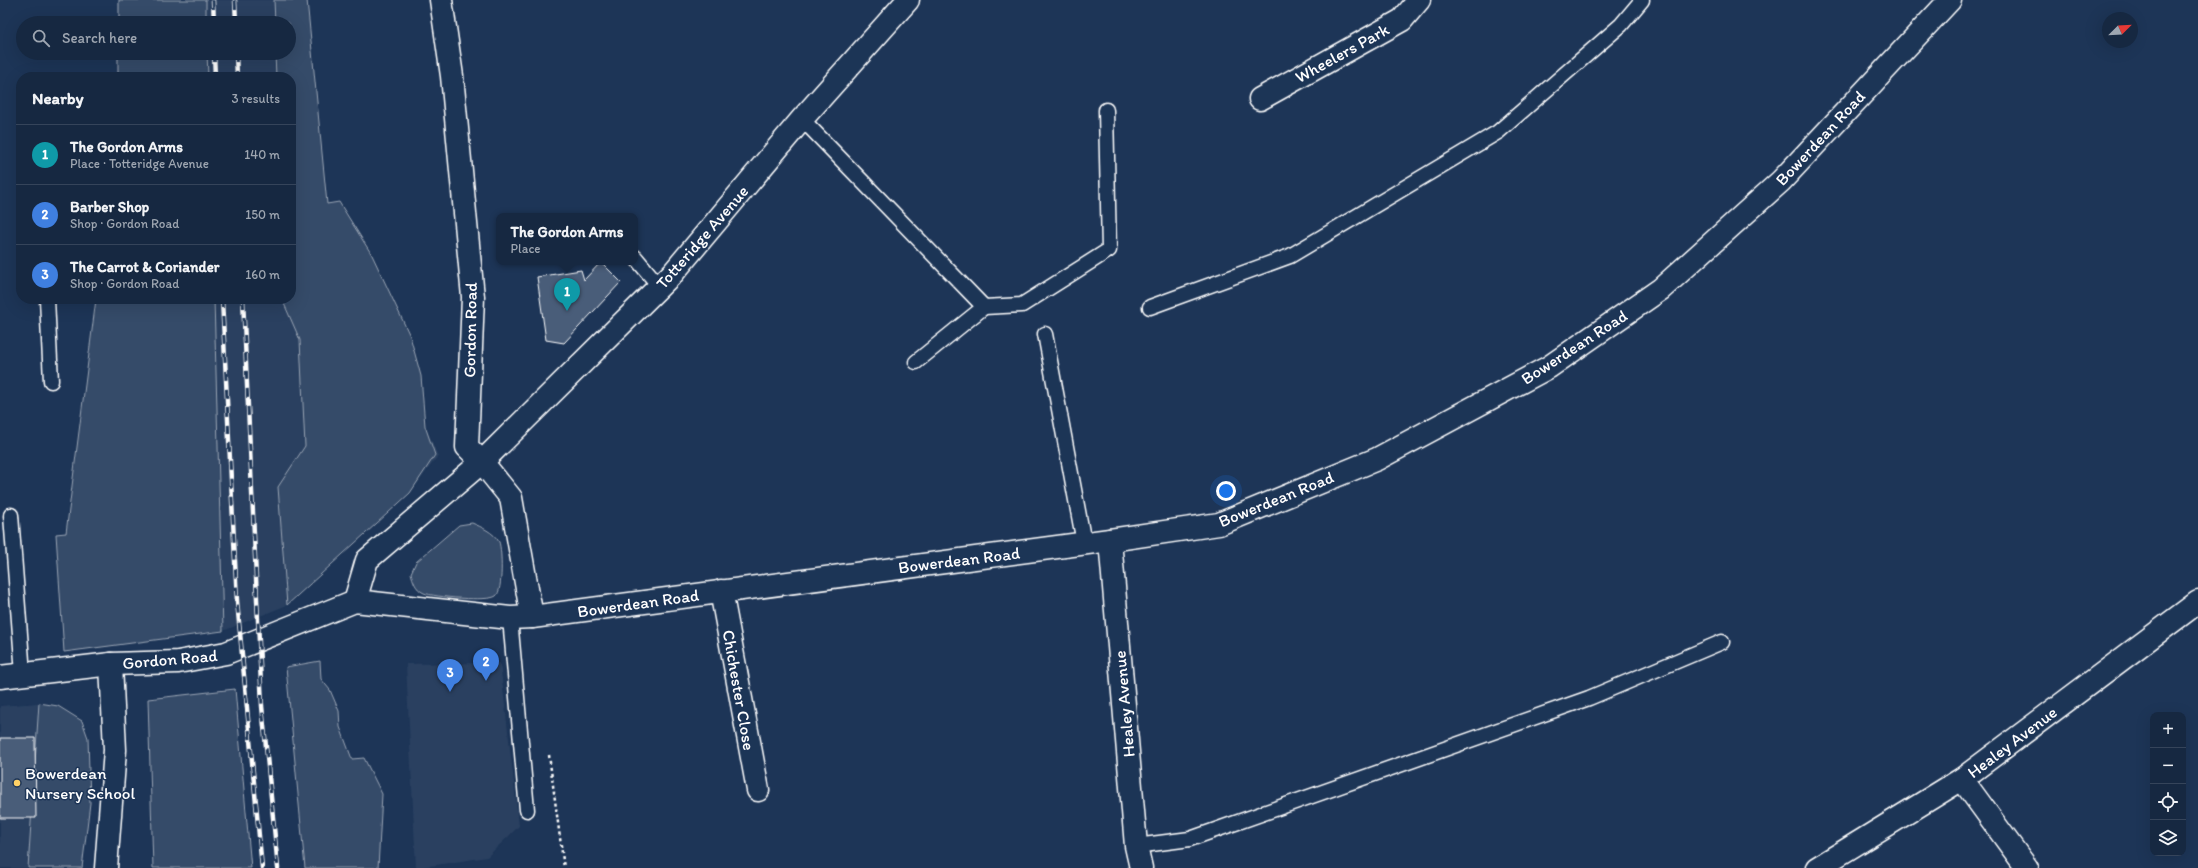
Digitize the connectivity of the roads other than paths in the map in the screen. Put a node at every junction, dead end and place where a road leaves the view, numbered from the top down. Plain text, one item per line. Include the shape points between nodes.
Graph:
1 (441, 0) edge
2 (908, 0) edge
3 (1419, 0) edge
4 (1642, 0) edge
5 (1950, 0) edge
6 (1260, 99) dead end
7 (1106, 110) dead end
8 (802, 119) junction
9 (638, 261) edge
10 (660, 287) junction
11 (47, 304) edge
12 (984, 307) junction
13 (1150, 307) dead end
14 (1045, 334) dead end
15 (916, 362) dead end
16 (51, 381) dead end
17 (482, 462) junction
18 (11, 514) dead end
19 (1110, 540) junction
20 (1084, 543) junction
21 (721, 591) junction
22 (355, 601) junction
23 (2198, 602) edge
24 (532, 617) junction
25 (510, 618) junction
26 (1722, 642) dead end
27 (111, 664) junction
28 (23, 674) junction
29 (0, 677) edge
30 (1962, 780) junction
31 (758, 790) dead end
32 (526, 810) dead end
33 (1136, 846) junction
34 (106, 868) edge
35 (1141, 868) edge
36 (1817, 868) edge
37 (2028, 868) edge

1 - 17 street, Gordon Road via 452,76 473,297 467,447
2 - 8 street, Totteridge Avenue
3 - 6 street, Wheelers Park via 1402,20
4 - 13 lane via 1620,25 1498,132 1290,256
5 - 19 street, Bowerdean Road via 1781,181 1660,290 1549,367 1377,459 1219,524
7 - 12 lane via 1109,250 1022,305
8 - 10 street, Totteridge Avenue
8 - 12 lane
9 - 10 lane
10 - 17 street, Totteridge Avenue
11 - 16 lane
12 - 15 lane
14 - 20 lane
17 - 22 street via 367,560
17 - 24 street via 511,498
18 - 28 lane
19 - 20 street, Bowerdean Road
19 - 33 street, Healey Avenue
20 - 21 street, Bowerdean Road
21 - 24 street, Bowerdean Road
21 - 31 street, Chichester Close
22 - 25 street, Gordon Road
22 - 27 street, Gordon Road via 226,653 178,662
23 - 30 street, Healey Avenue
24 - 25 street, Gordon Road
25 - 32 lane
26 - 33 lane via 1589,698 1190,839
27 - 28 street, Gordon Road
27 - 34 street via 115,750
28 - 29 street, Gordon Road
30 - 36 street, Healey Avenue
30 - 37 street
33 - 35 street, Healey Avenue

